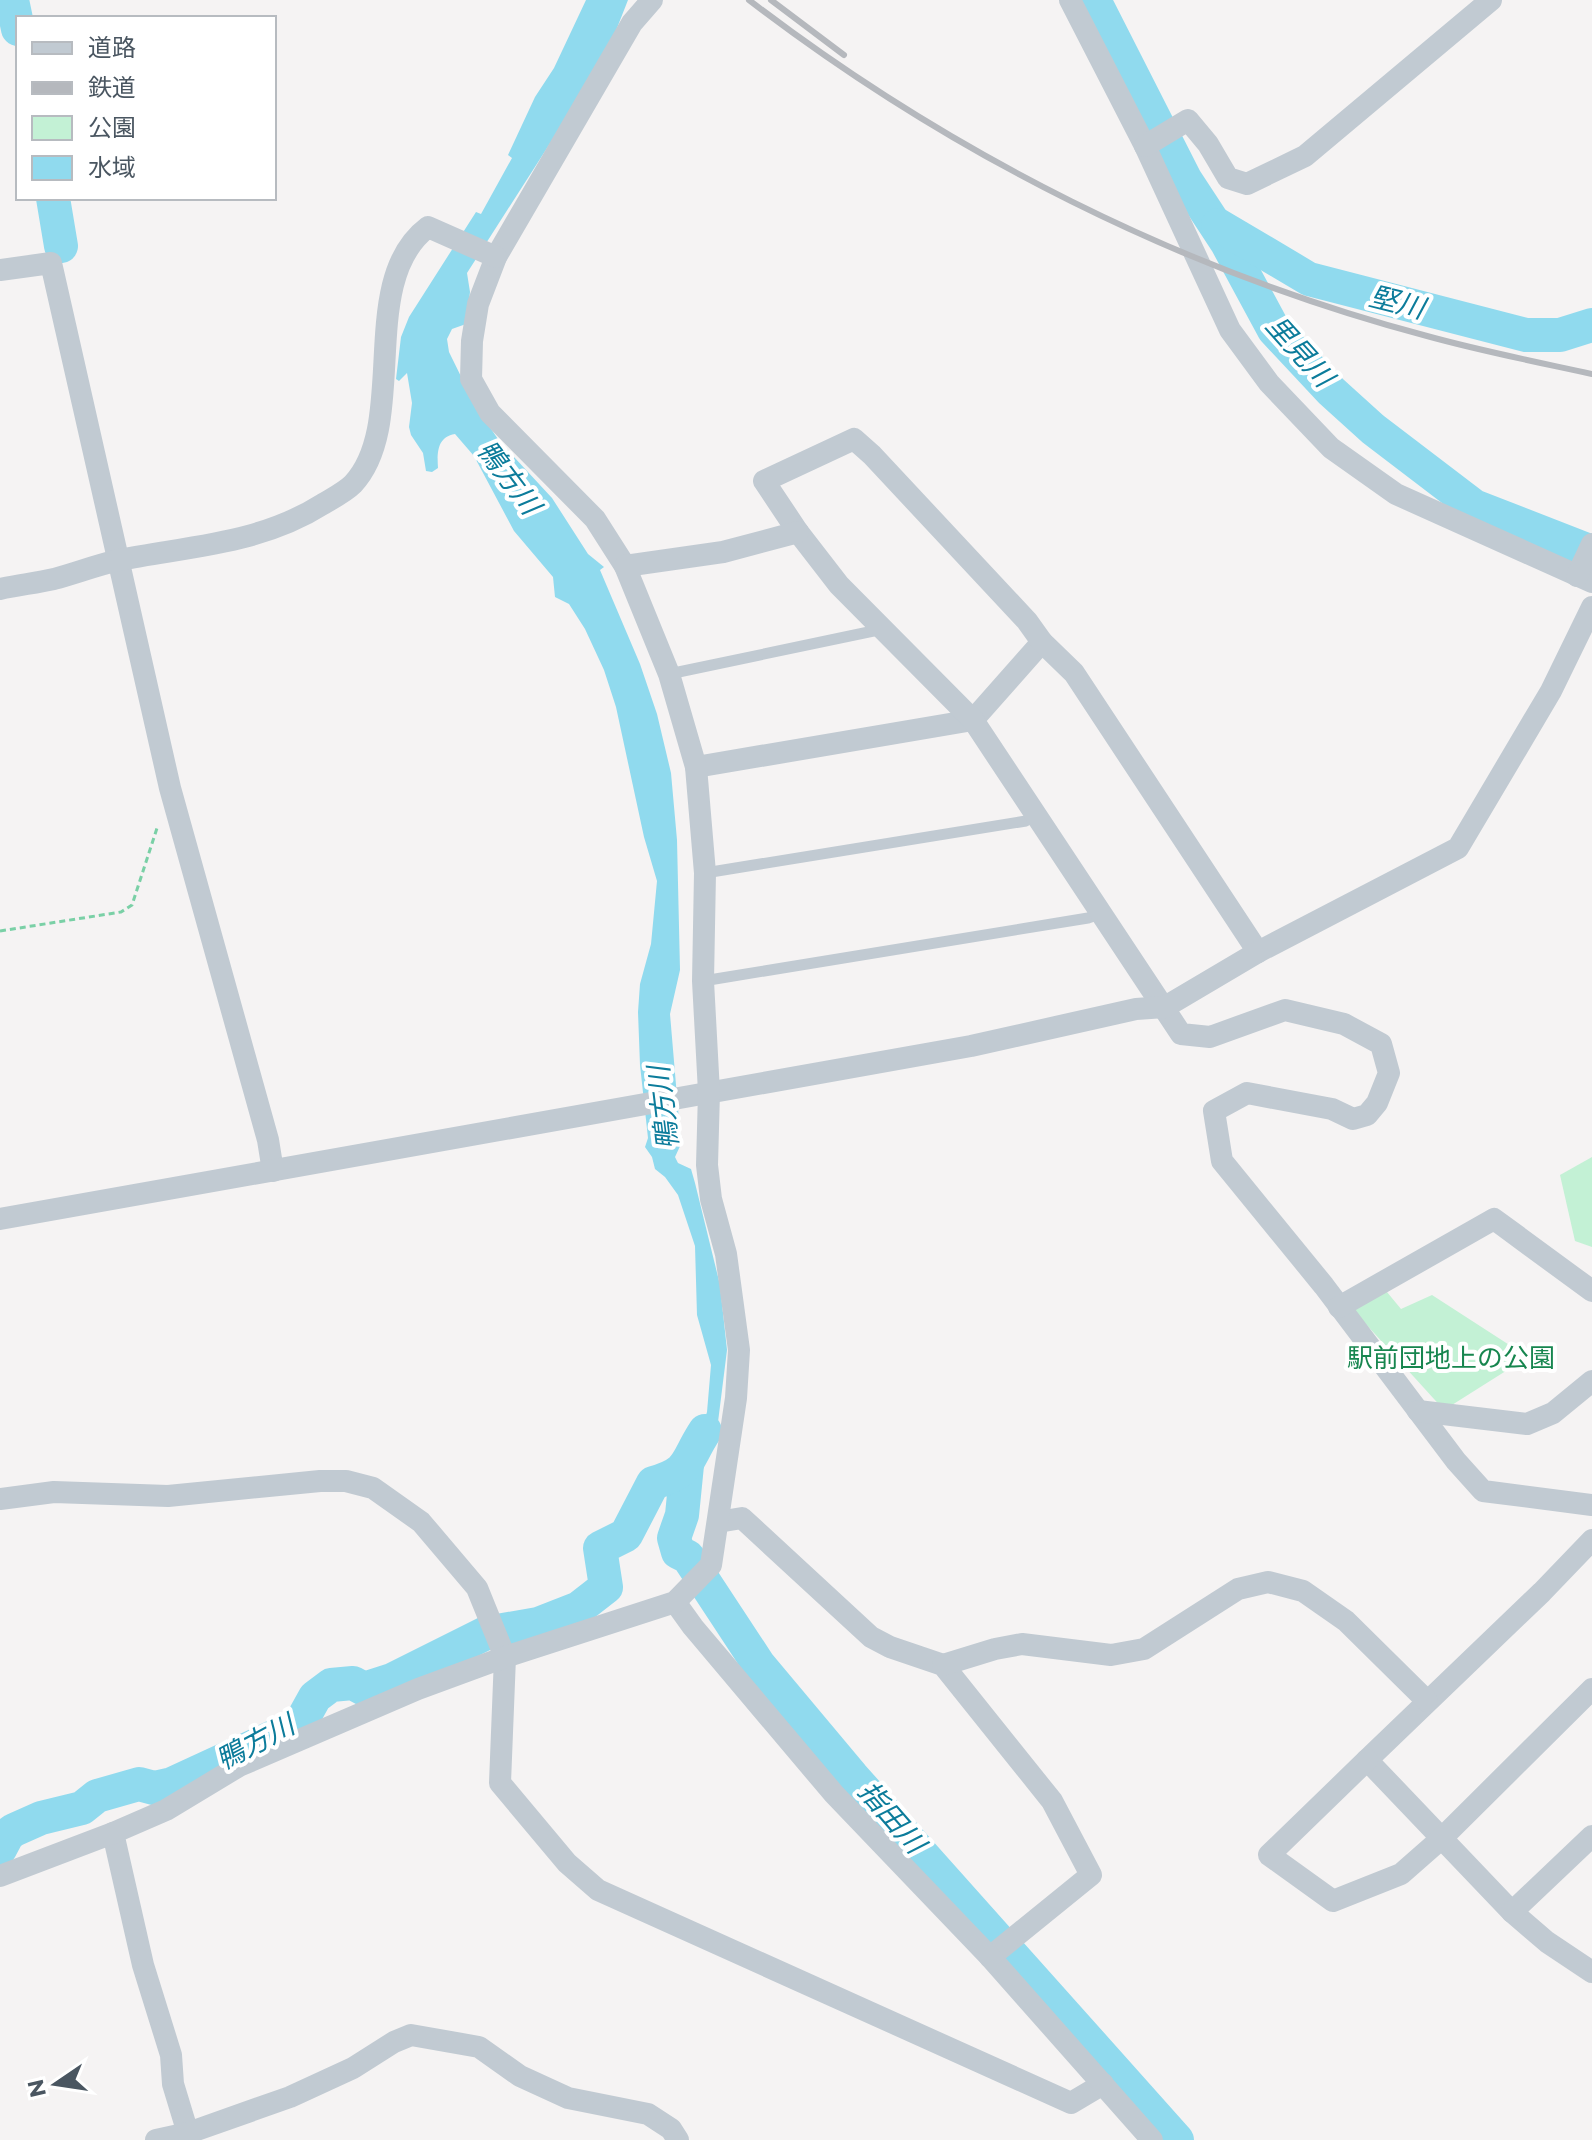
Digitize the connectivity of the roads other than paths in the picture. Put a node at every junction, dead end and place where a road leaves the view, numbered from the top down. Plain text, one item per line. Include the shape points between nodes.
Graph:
1 (652, 0) edge
2 (1070, 0) edge
3 (1491, 0) edge
4 (1145, 146) junction
5 (496, 257) junction
6 (0, 270) edge
7 (798, 532) junction
8 (1592, 544) edge
9 (117, 561) junction
10 (625, 566) junction
11 (1584, 579) edge
12 (0, 589) edge
13 (1592, 607) edge
14 (883, 629) junction
15 (1042, 642) junction
16 (669, 674) junction
17 (973, 720) junction
18 (696, 767) junction
19 (1035, 813) junction
20 (705, 873) junction
21 (1102, 913) junction
22 (1258, 952) junction
23 (703, 981) junction
24 (1165, 1007) junction
25 (698, 1094) junction
26 (273, 1171) junction
27 (0, 1219) edge
28 (1592, 1291) edge
29 (1339, 1307) junction
30 (1592, 1381) edge
31 (1418, 1411) junction
32 (0, 1499) edge
33 (1592, 1505) edge
34 (718, 1522) junction
35 (1592, 1540) edge
36 (679, 1597) junction
37 (502, 1650) junction
38 (943, 1665) junction
39 (1592, 1689) edge
40 (1427, 1701) junction
41 (1367, 1760) junction
42 (113, 1833) junction
43 (1592, 1836) edge
44 (1442, 1838) junction
45 (0, 1876) edge
46 (1512, 1912) junction
47 (990, 1957) junction
48 (1592, 1972) edge
49 (1103, 2084) junction
50 (189, 2136) edge
51 (156, 2140) edge
52 (678, 2140) edge
53 (1152, 2140) edge

1 - 5 street via 632,23
2 - 4 street
3 - 4 street via 1305,156 1247,184 1228,178 1188,120
4 - 11 street via 1230,330 1269,383 1331,448 1396,494
5 - 9 street via 428,227 415,237 400,266 388,311 378,438 352,485 279,528 229,543
5 - 10 street via 478,304 471,379 490,413 595,519
6 - 9 street via 51,263
7 - 10 street via 723,552
7 - 14 street via 839,585
7 - 15 street via 764,481 854,439
8 - 11 street
9 - 12 street
9 - 26 street via 170,788
10 - 16 street
13 - 22 street via 1551,691 1458,848
14 - 16 lane
14 - 17 street
15 - 17 street
15 - 22 street via 1074,673
16 - 18 street
17 - 18 street
17 - 19 street
18 - 20 street
19 - 20 lane via 1026,821
19 - 21 street
20 - 23 street
21 - 23 lane
21 - 24 street
22 - 24 street
23 - 25 street
24 - 25 street
24 - 29 street via 1181,1034 1210,1037 1285,1010 1344,1024 1381,1044 1389,1073 1367,1115 1353,1119 1332,1109 1247,1093 1214,1111 1222,1161
25 - 26 street
25 - 34 street via 739,1350
26 - 27 street
28 - 29 street via 1494,1219
29 - 31 street
30 - 31 street via 1553,1413 1527,1424
31 - 33 street via 1483,1491
32 - 37 street via 54,1492 168,1496 346,1481 373,1488 421,1522 477,1588
34 - 36 street via 711,1565
34 - 38 street via 742,1518 871,1637
35 - 40 street
36 - 37 street
36 - 47 street via 693,1627 834,1794
37 - 42 street via 239,1766 166,1810
37 - 49 street via 500,1783 567,1863 598,1890 1071,2103
38 - 40 street via 1022,1644 1111,1655 1144,1649 1238,1589 1268,1582 1303,1591 1346,1621
38 - 47 street via 1052,1801 1091,1875
39 - 44 street
40 - 41 street
41 - 44 street
41 - 44 street via 1269,1855 1333,1901 1401,1874
42 - 45 street
42 - 50 street
43 - 46 street
44 - 46 street
46 - 48 street
47 - 49 street
49 - 53 street
50 - 51 street
50 - 52 street via 353,2068 411,2035 479,2047 520,2076 568,2098 648,2114

